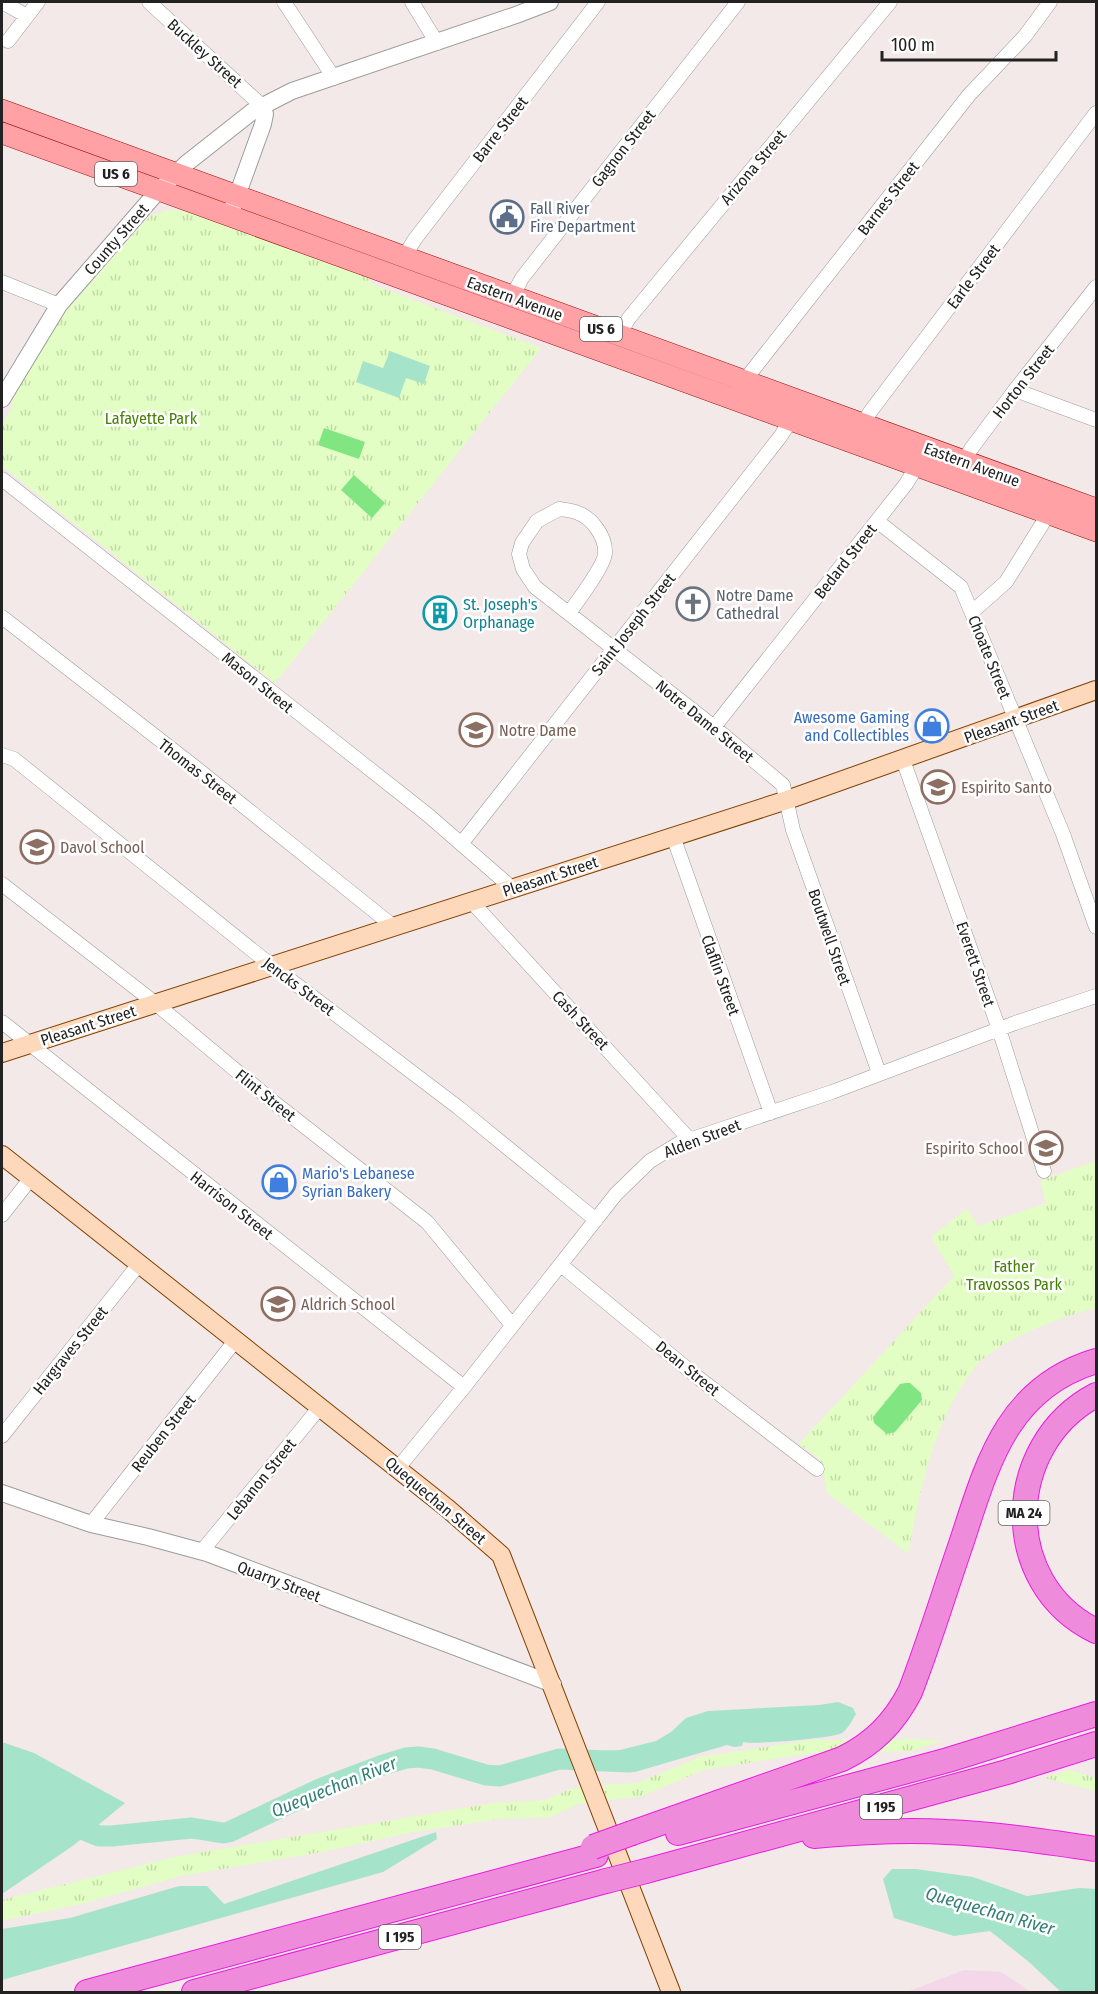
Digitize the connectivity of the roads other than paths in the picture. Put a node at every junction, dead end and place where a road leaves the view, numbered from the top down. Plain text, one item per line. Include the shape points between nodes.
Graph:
1 (2, 2) edge
2 (38, 2) edge
3 (148, 2) edge
4 (284, 2) edge
5 (412, 2) edge
6 (550, 2) edge
7 (598, 2) edge
8 (738, 2) edge
9 (890, 2) edge
10 (1050, 2) edge
11 (532, 4) edge
12 (27, 16) junction
13 (8, 41) dead end
14 (436, 43) junction
15 (334, 78) junction
16 (261, 105) junction
17 (2, 110) edge
18 (1096, 113) edge
19 (2, 133) edge
20 (175, 174) junction
21 (158, 191) junction
22 (233, 206) junction
23 (404, 257) junction
24 (2, 282) edge
25 (1096, 287) edge
26 (512, 297) junction
27 (59, 305) junction
28 (619, 335) junction
29 (744, 381) junction
30 (1015, 390) junction
31 (730, 398) junction
32 (2, 399) edge
33 (796, 411) junction
34 (1096, 420) edge
35 (858, 433) junction
36 (922, 456) junction
37 (960, 470) junction
38 (2, 479) edge
39 (1096, 509) edge
40 (1049, 513) junction
41 (877, 521) junction
42 (1096, 531) edge
43 (972, 612) junction
44 (569, 613) junction
45 (2, 617) edge
46 (614, 648) junction
47 (1096, 690) edge
48 (1015, 720) junction
49 (714, 727) junction
50 (2, 755) edge
51 (903, 760) junction
52 (787, 800) junction
53 (673, 836) junction
54 (461, 844) junction
55 (2, 884) edge
56 (512, 888) junction
57 (471, 901) junction
58 (393, 926) junction
59 (1096, 927) edge
60 (272, 966) junction
61 (1096, 996) edge
62 (155, 1004) junction
63 (2, 1022) edge
64 (999, 1029) junction
65 (29, 1044) junction
66 (2, 1053) edge
67 (879, 1073) junction
68 (771, 1113) junction
69 (690, 1140) junction
70 (2, 1155) edge
71 (1044, 1171) dead end
72 (31, 1178) junction
73 (2, 1215) edge
74 (596, 1220) junction
75 (139, 1264) junction
76 (561, 1265) junction
77 (512, 1325) junction
78 (235, 1341) junction
79 (1096, 1361) edge
80 (464, 1387) junction
81 (1096, 1395) edge
82 (320, 1407) junction
83 (2, 1436) edge
84 (398, 1468) junction
85 (817, 1469) dead end
86 (2, 1493) edge
87 (91, 1524) junction
88 (202, 1551) junction
89 (1096, 1631) edge
90 (552, 1684) junction
91 (1096, 1714) edge
92 (1096, 1744) edge
93 (634, 1839) junction
94 (755, 1841) junction
95 (1096, 1849) edge
96 (87, 1992) edge
97 (194, 1992) edge
98 (671, 1992) edge

1 - 12 street
2 - 12 street
3 - 16 street, Buckley Street
4 - 15 street
5 - 14 street
6 - 11 street, County Street
7 - 23 street, Barre Street
8 - 26 street, Gagnon Street via 522,278
9 - 28 street, Arizona Street
10 - 29 street, Barnes Street via 1025,36 969,95
11 - 14 street, County Street
12 - 13 street
14 - 15 street, County Street
15 - 16 street, County Street
16 - 20 street, County Street
16 - 22 street via 265,119
17 - 20 main road, Eastern Avenue / US 6
18 - 35 street, Earle Street
19 - 21 main road, Eastern Avenue / US 6
20 - 21 street, County Street
20 - 22 main road, Eastern Avenue / US 6
21 - 22 main road, Eastern Avenue / US 6
21 - 27 street, County Street
22 - 23 main road, Eastern Avenue / US 6
22 - 31 main road, Eastern Avenue / US 6
23 - 26 main road, Eastern Avenue / US 6
24 - 27 street
25 - 30 street, Horton Street
26 - 28 main road, Eastern Avenue / US 6
27 - 32 street, County Street
28 - 29 main road, Eastern Avenue / US 6
29 - 31 street, Barnes Street
29 - 33 main road, Eastern Avenue / US 6
30 - 34 street
30 - 37 street, Horton Street
31 - 33 main road, Eastern Avenue / US 6
33 - 35 main road, Eastern Avenue / US 6
33 - 46 street, Saint Joseph Street via 780,437
35 - 36 main road, Eastern Avenue / US 6
36 - 37 main road, Eastern Avenue / US 6
36 - 41 street, Bedard Street
37 - 39 main road, Eastern Avenue / US 6
37 - 40 main road, Eastern Avenue / US 6
38 - 54 street, Mason Street
40 - 42 main road, Eastern Avenue / US 6
40 - 43 street via 1006,582
41 - 43 street, Choate Street via 961,587
41 - 49 street, Bedard Street
43 - 48 street, Choate Street
44 - 44 street via 606,554 603,539 593,523 578,513 559,509 537,521 519,554 535,587
44 - 46 street, Notre Dame Street
45 - 58 street, Thomas Street
46 - 49 street, Notre Dame Street
46 - 54 street, Saint Joseph Street
47 - 48 main road, Pleasant Street
48 - 51 main road, Pleasant Street
48 - 59 street, Choate Street via 1063,834
49 - 52 street, Notre Dame Street via 783,785
50 - 60 street, Jencks Street via 14,759
51 - 52 main road, Pleasant Street
51 - 64 street, Everett Street
52 - 53 main road, Pleasant Street
52 - 67 street, Boutwell Street via 793,830
53 - 56 main road, Pleasant Street
53 - 68 street, Claflin Street
54 - 56 street, Mason Street
55 - 62 street, Flint Street
56 - 57 main road, Pleasant Street
57 - 58 main road, Pleasant Street
57 - 69 street, Cash Street
58 - 60 main road, Pleasant Street
60 - 62 main road, Pleasant Street
60 - 74 street, Jencks Street via 459,1108
61 - 64 street, Alden Street
62 - 65 main road, Pleasant Street
62 - 77 street, Flint Street via 427,1222
63 - 65 street, Harrison Street
64 - 67 street, Alden Street
64 - 71 street, Everett Street
65 - 66 main road, Pleasant Street
65 - 80 street, Harrison Street
67 - 68 street, Alden Street
68 - 69 street, Alden Street
69 - 74 street, Alden Street via 643,1166
70 - 72 main road, Quequechan Street
72 - 73 street
72 - 75 main road, Quequechan Street
74 - 76 street, Alden Street
75 - 78 main road, Quequechan Street
75 - 83 street, Hargraves Street
76 - 77 street, Alden Street
76 - 85 street, Dean Street
77 - 80 street, Alden Street
78 - 82 main road, Quequechan Street
78 - 87 street, Reuben Street
79 - 93 highway via 1050,1384 1028,1402 1002,1435 988,1462 910,1692 880,1734 842,1759
80 - 84 street, Alden Street
81 - 89 highway, MA 24 via 1056,1427 1042,1446 1028,1483 1024,1516 1029,1550 1047,1587 1070,1613
82 - 84 main road, Quequechan Street
82 - 88 street, Lebanon Street
84 - 90 main road, Quequechan Street via 501,1555
86 - 87 street, Quarry Street
87 - 88 street, Quarry Street
88 - 90 street, Quarry Street
90 - 98 main road, Quequechan Street
91 - 93 highway, I 195 via 948,1760
92 - 94 highway, I 195 via 1007,1773
93 - 96 highway, I 195 via 486,1884
94 - 95 highway via 919,1831 974,1833
94 - 97 highway, I 195, bridge

